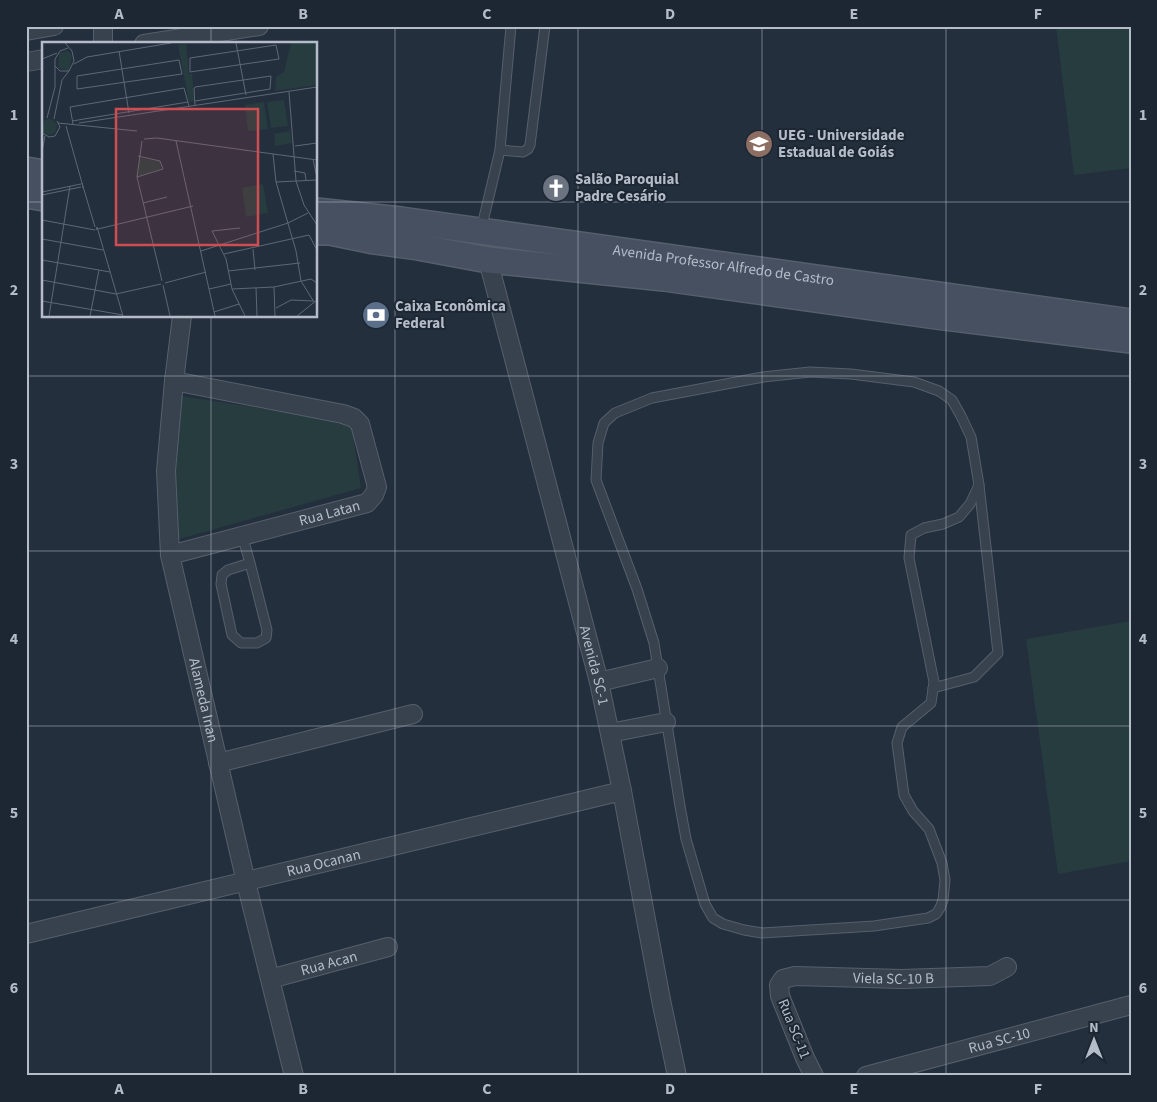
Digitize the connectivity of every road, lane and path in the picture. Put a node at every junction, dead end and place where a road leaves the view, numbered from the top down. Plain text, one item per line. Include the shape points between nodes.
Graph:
1 (54, 26) edge
2 (103, 26) edge
3 (259, 26) edge
4 (511, 26) edge
5 (545, 26) edge
6 (26, 31) edge
7 (103, 42) edge
8 (157, 42) edge
9 (42, 59) edge
10 (26, 62) edge
11 (500, 150) junction
12 (26, 170) edge
13 (42, 173) edge
14 (26, 195) edge
15 (42, 198) edge
16 (318, 211) edge
17 (318, 232) edge
18 (481, 232) junction
19 (488, 260) junction
20 (182, 318) edge
21 (1131, 322) edge
22 (1131, 340) edge
23 (174, 381) junction
24 (978, 485) junction
25 (242, 535) junction
26 (170, 555) junction
27 (250, 563) junction
28 (658, 668) junction
29 (600, 682) junction
30 (933, 688) junction
31 (413, 714) dead end
32 (666, 722) junction
33 (610, 732) junction
34 (218, 763) junction
35 (622, 791) junction
36 (246, 882) junction
37 (26, 934) edge
38 (388, 947) dead end
39 (1006, 967) dead end
40 (270, 979) junction
41 (780, 981) joint
42 (1131, 1005) edge
43 (294, 1076) edge
44 (677, 1076) edge
45 (814, 1076) edge
46 (866, 1076) edge

1 - 6 street
2 - 7 street
3 - 8 street
4 - 11 lane
5 - 11 lane via 530,145 523,152
9 - 10 street
11 - 18 lane
12 - 13 main road
14 - 15 main road
16 - 18 main road, Avenida Professor Alfredo de Castro
17 - 19 main road, Avenida Professor Alfredo de Castro
18 - 21 main road, Avenida Professor Alfredo de Castro
19 - 22 main road, Avenida Professor Alfredo de Castro via 664,278
19 - 29 street, Avenida SC-1
20 - 23 street, Alameda Inan
23 - 25 street, Rua Latan via 343,414 360,424 377,488 367,503
23 - 26 street, Alameda Inan via 166,471
24 - 28 lane via 971,437 952,400 939,391 914,382 810,372 764,377 652,398 615,413 604,424 598,443 596,480 638,589
24 - 30 lane via 970,504 959,516 911,535 909,558
24 - 30 lane via 998,653 974,677
25 - 26 street, Rua Latan
25 - 27 lane
26 - 34 street, Alameda Inan
27 - 27 lane via 267,630 266,638 257,644 242,642 232,635 221,584 222,575 228,570
28 - 29 street
28 - 32 lane
29 - 33 street, Avenida SC-1
30 - 32 lane via 930,702 902,727 897,744 904,794 913,811 929,829 942,863 945,880 943,900 936,914 928,918 874,926 762,933 723,924 712,918 686,839
31 - 34 street
32 - 33 street
33 - 35 street, Avenida SC-1
34 - 36 street, Alameda Inan
35 - 36 street, Rua Ocanan
35 - 44 street, Avenida SC-1
36 - 37 street, Rua Ocanan
36 - 40 street, Alameda Inan
38 - 40 street, Rua Acan
39 - 41 street, Viela SC-10 B via 990,976 902,979 795,976
40 - 43 street, Alameda Inan
41 - 45 street, Rua SC-11 via 780,996
42 - 46 street, Rua SC-10

